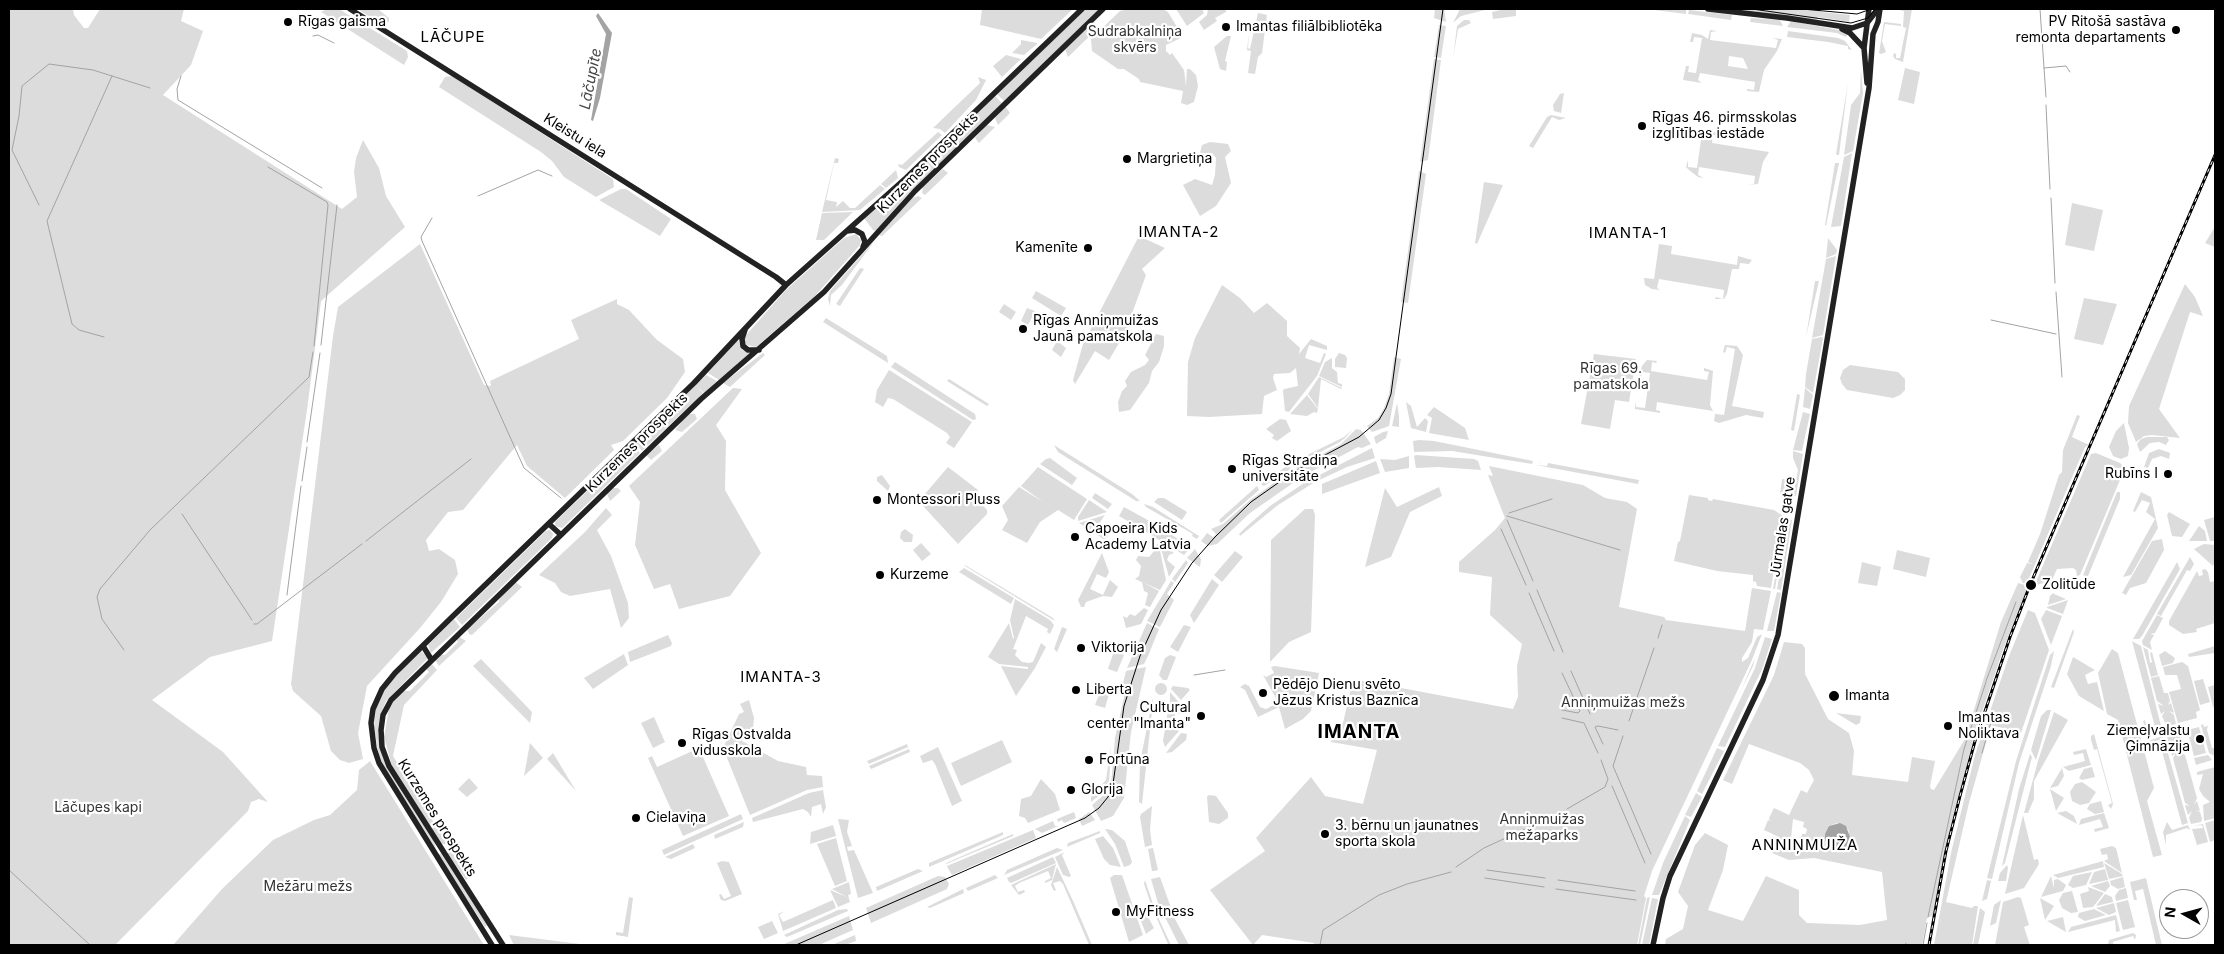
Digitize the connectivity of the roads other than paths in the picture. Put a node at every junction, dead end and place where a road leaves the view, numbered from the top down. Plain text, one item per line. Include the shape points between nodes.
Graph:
1 (350, 9) edge
2 (1082, 9) edge
3 (1103, 9) edge
4 (1708, 9) edge
5 (1869, 9) edge
6 (1879, 9) edge
7 (1867, 23) junction
8 (1840, 28) junction
9 (1864, 48) junction
10 (1868, 92) junction
11 (845, 232) junction
12 (862, 249) junction
13 (786, 285) junction
14 (746, 328) junction
15 (759, 350) junction
16 (549, 524) junction
17 (560, 534) junction
18 (423, 646) junction
19 (431, 659) junction
20 (442, 849) junction
21 (434, 853) junction
22 (492, 945) edge
23 (503, 945) edge
24 (1654, 945) edge

1 - 13 main road, Kleistu iela
2 - 11 main road, Kurzemes prospekts
3 - 12 main road, Kurzemes prospekts via 915,191
4 - 8 main road
5 - 7 main road, Jūrmalas gatve
6 - 7 main road
6 - 10 main road, Jūrmalas gatve via 1871,49
7 - 8 main road via 1857,28
7 - 9 main road, Jūrmalas gatve
8 - 9 main road via 1850,33
9 - 10 main road, Jūrmalas gatve
10 - 24 main road, Jūrmalas gatve via 1778,635 1763,680 1670,876
11 - 12 main road via 855,230 862,234 865,242
11 - 13 main road, Kurzemes prospekts
12 - 15 main road, Kurzemes prospekts via 824,292
13 - 14 main road, Kurzemes prospekts
14 - 15 main road via 742,335 743,346 748,350
14 - 16 main road, Kurzemes prospekts
15 - 17 main road, Kurzemes prospekts via 716,385
16 - 17 main road
16 - 18 main road, Kurzemes prospekts
17 - 19 main road, Kurzemes prospekts
18 - 19 main road
18 - 21 main road, Kurzemes prospekts via 382,690 373,709 371,730 381,768
19 - 20 main road, Kurzemes prospekts via 391,700 383,715 381,736 389,766
20 - 21 main road
20 - 23 main road, Kurzemes prospekts
21 - 22 main road, Kurzemes prospekts

